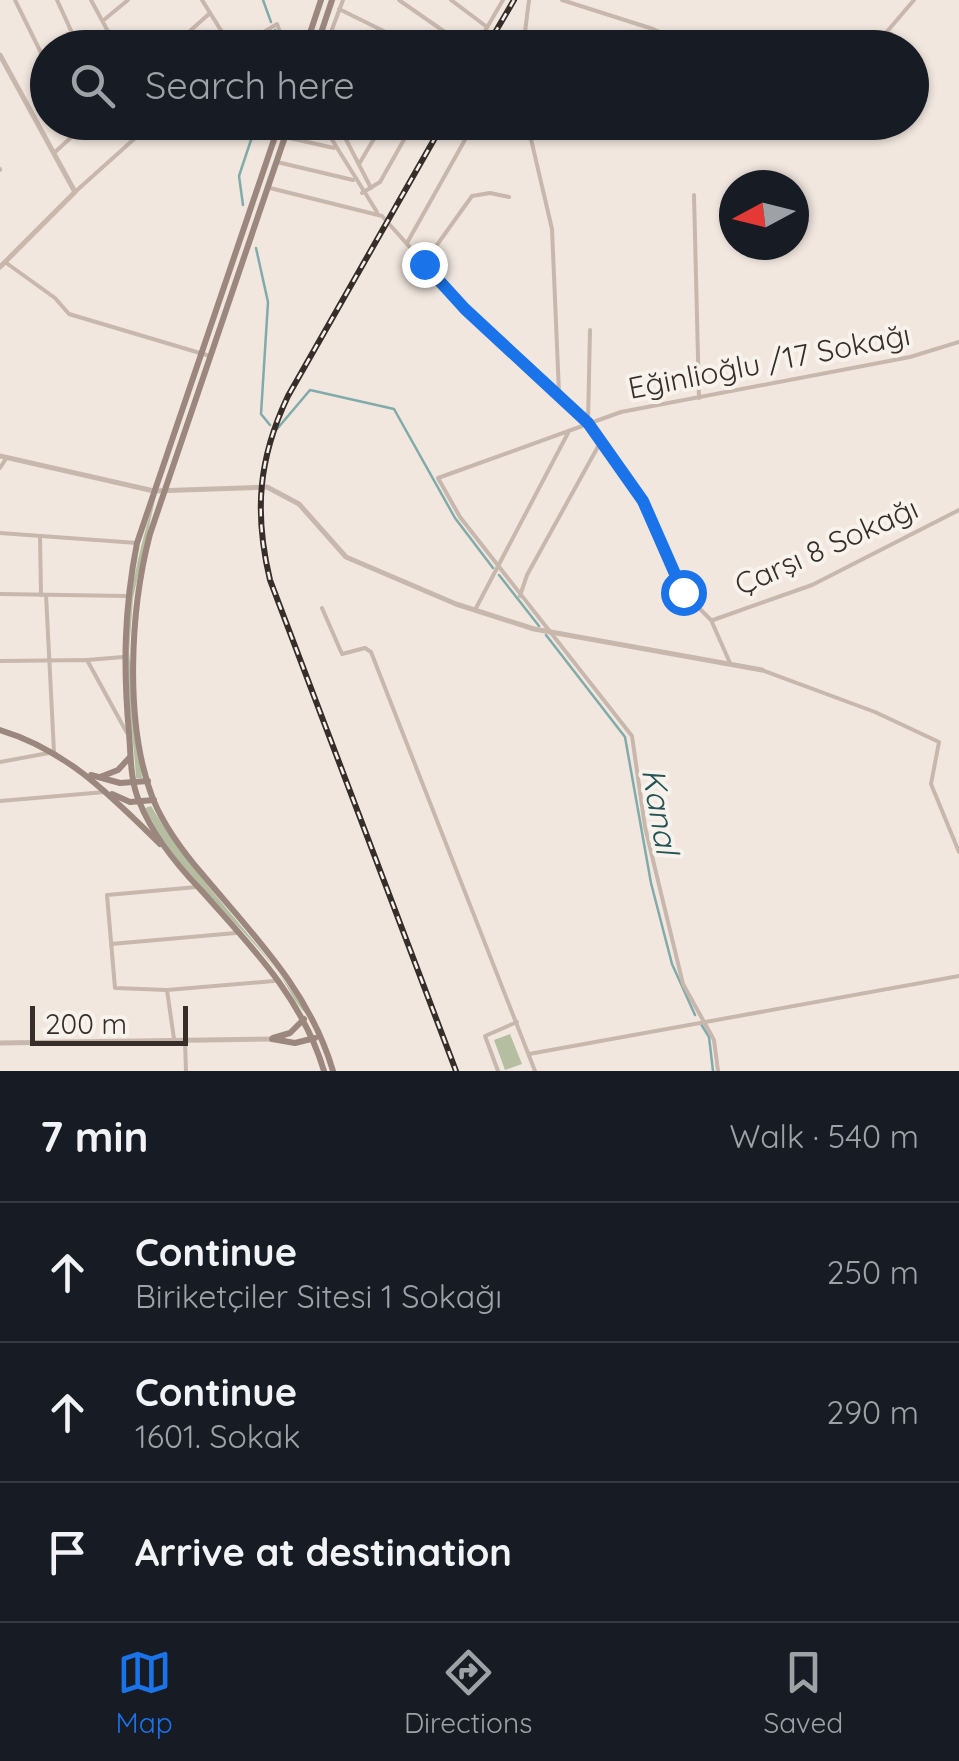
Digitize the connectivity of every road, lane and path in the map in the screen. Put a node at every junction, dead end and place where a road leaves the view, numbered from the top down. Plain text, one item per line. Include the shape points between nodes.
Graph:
1 (15, 0) edge
2 (56, 0) edge
3 (91, 0) edge
4 (128, 0) edge
5 (202, 0) edge
6 (320, 0) edge
7 (332, 0) edge
8 (342, 0) edge
9 (399, 0) edge
10 (451, 0) edge
11 (503, 0) edge
12 (529, 0) edge
13 (562, 0) edge
14 (914, 0) edge
15 (339, 10) junction
16 (210, 13) junction
17 (105, 18) junction
18 (486, 27) junction
19 (30, 30) edge
20 (70, 30) edge
21 (110, 30) edge
22 (192, 30) edge
23 (222, 30) edge
24 (311, 30) edge
25 (322, 30) edge
26 (332, 30) edge
27 (381, 30) edge
28 (445, 30) edge
29 (484, 30) edge
30 (526, 30) edge
31 (655, 30) edge
32 (891, 30) edge
33 (0, 55) edge
34 (30, 110) edge
35 (46, 140) edge
36 (69, 140) edge
37 (133, 140) edge
38 (274, 140) edge
39 (284, 140) edge
40 (299, 140) edge
41 (331, 140) edge
42 (346, 140) edge
43 (373, 140) edge
44 (404, 140) edge
45 (466, 140) edge
46 (531, 140) edge
47 (335, 148) junction
48 (54, 154) junction
49 (277, 162) junction
50 (359, 164) junction
51 (353, 180) junction
52 (268, 188) junction
53 (371, 188) junction
54 (75, 192) junction
55 (362, 194) junction
56 (694, 195) dead end
57 (509, 197) dead end
58 (377, 212) junction
59 (407, 244) junction
60 (3, 264) edge
61 (424, 264) junction
62 (590, 330) dead end
63 (959, 342) edge
64 (200, 353) junction
65 (210, 356) junction
66 (559, 394) junction
67 (699, 398) junction
68 (588, 423) junction
69 (570, 430) junction
70 (600, 443) junction
71 (3, 457) edge
72 (0, 468) edge
73 (154, 491) junction
74 (164, 491) junction
75 (959, 510) edge
76 (0, 534) edge
77 (40, 536) junction
78 (136, 543) junction
79 (498, 568) junction
80 (0, 594) edge
81 (44, 595) junction
82 (127, 596) junction
83 (520, 596) junction
84 (322, 608) dead end
85 (474, 610) junction
86 (711, 620) junction
87 (550, 631) junction
88 (123, 657) junction
89 (87, 660) junction
90 (48, 661) junction
91 (0, 662) edge
92 (730, 663) junction
93 (762, 670) joint
94 (0, 730) edge
95 (129, 734) junction
96 (54, 752) junction
97 (130, 756) junction
98 (0, 762) edge
99 (87, 774) junction
100 (98, 778) junction
101 (148, 782) junction
102 (133, 784) junction
103 (106, 792) junction
104 (154, 800) junction
105 (0, 801) edge
106 (140, 803) junction
107 (959, 852) edge
108 (171, 854) junction
109 (197, 887) junction
110 (239, 932) junction
111 (111, 944) junction
112 (959, 976) edge
113 (279, 980) junction
114 (167, 990) junction
115 (312, 1016) junction
116 (702, 1019) junction
117 (303, 1020) junction
118 (517, 1022) junction
119 (317, 1037) junction
120 (272, 1038) junction
121 (174, 1039) junction
122 (185, 1039) junction
123 (0, 1043) edge
124 (528, 1054) junction
125 (535, 1069) edge
126 (186, 1071) edge
127 (324, 1071) edge
128 (334, 1071) edge
129 (498, 1071) edge
130 (524, 1071) edge
131 (718, 1071) edge

1 - 19 street
2 - 20 street
3 - 17 street
4 - 17 street
5 - 16 street
6 - 24 main road
7 - 25 main road
8 - 15 street
9 - 28 street
10 - 18 street
11 - 18 street
12 - 30 street
13 - 31 street
14 - 32 street
15 - 26 street
15 - 27 street
16 - 22 street
16 - 23 street
17 - 21 street
18 - 29 street
33 - 34 street
35 - 48 street
36 - 48 street
37 - 54 street
38 - 64 main road
39 - 49 main road
40 - 47 street
41 - 47 street
42 - 50 street
43 - 50 street
44 - 53 street
45 - 59 street
46 - 66 street via 552,229
47 - 51 street
48 - 54 street
49 - 51 street
49 - 52 main road
50 - 53 street
51 - 55 street
52 - 58 street
52 - 65 main road
53 - 55 street
54 - 60 street
55 - 58 street
56 - 67 street
57 - 61 street via 472,196
58 - 59 street
59 - 61 street
60 - 64 street via 69,314
61 - 66 street
62 - 68 street
63 - 67 street, Eğinlioğlu /17 Sokağı
64 - 65 street
64 - 73 main road
65 - 74 main road
66 - 68 street
67 - 68 street, Eğinlioğlu /17 Sokağı
68 - 69 street, Eğinlioğlu /17 Sokağı
68 - 70 street
69 - 79 street
69 - 79 street, Eğinlioğlu /17 Sokağı via 438,478
70 - 83 street
70 - 86 street via 643,501 683,592
71 - 72 street
71 - 73 street
73 - 74 street
73 - 78 main road
74 - 85 street via 240,485 278,491 299,504 346,557
74 - 101 main road via 134,619 134,680
75 - 86 street, Çarşı 8 Sokağı via 812,584
76 - 77 street
77 - 78 street
77 - 81 street
78 - 82 main road
79 - 83 street
79 - 85 street
80 - 81 street
81 - 82 street
81 - 90 street
82 - 88 main road
83 - 87 street
84 - 118 street via 342,654 371,652
85 - 87 street
86 - 92 street
87 - 92 street
87 - 116 street via 632,736 645,827 683,984
88 - 89 street
88 - 95 main road
89 - 90 street
89 - 95 street
90 - 91 street
90 - 96 street
92 - 93 street
93 - 107 street via 939,742 931,784
94 - 96 main road
95 - 97 main road
96 - 98 street
96 - 99 main road
97 - 100 main road
97 - 102 main road
99 - 100 main road
99 - 103 main road
100 - 102 main road
101 - 102 main road
101 - 104 main road
102 - 106 main road
103 - 105 street
103 - 106 main road
103 - 108 main road
104 - 106 main road
104 - 115 main road via 193,862
106 - 108 main road
108 - 109 main road
109 - 110 main road
109 - 111 street via 107,895
110 - 111 street
110 - 113 main road
111 - 114 street via 115,988
112 - 116 street
113 - 114 street
113 - 117 main road
114 - 121 street
115 - 117 main road
115 - 119 main road
116 - 124 street
116 - 131 street via 714,1040
117 - 119 main road
117 - 120 main road
118 - 124 street
118 - 129 street via 485,1036
119 - 120 main road
119 - 127 main road
119 - 128 main road
120 - 122 street
121 - 122 street
121 - 123 street
122 - 126 street
124 - 125 street
125 - 130 street

